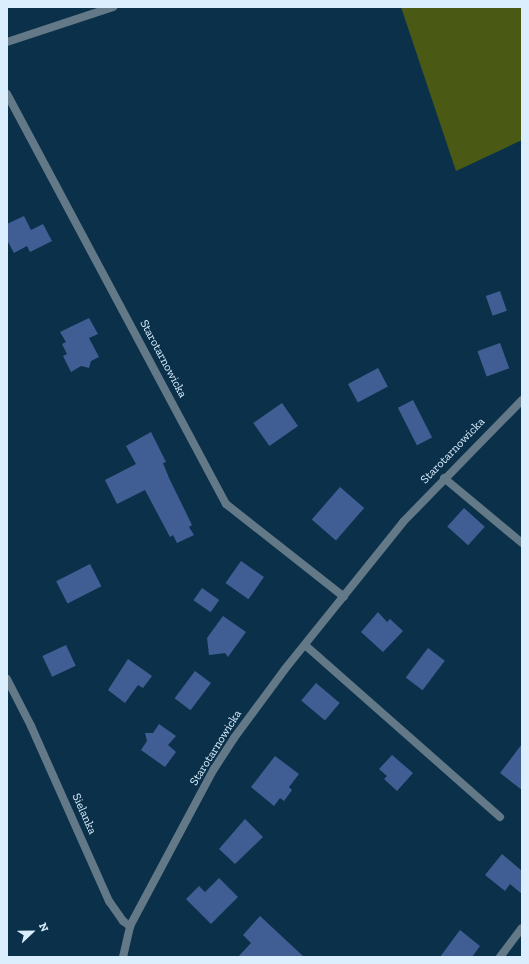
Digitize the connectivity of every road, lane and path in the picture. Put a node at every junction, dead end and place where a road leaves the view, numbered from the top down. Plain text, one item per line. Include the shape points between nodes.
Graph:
1 (113, 7) edge
2 (7, 42) edge
3 (7, 94) edge
4 (522, 400) edge
5 (444, 478) junction
6 (522, 544) edge
7 (344, 597) junction
8 (305, 645) junction
9 (7, 679) edge
10 (500, 817) dead end
11 (130, 926) junction
12 (522, 928) edge
13 (123, 957) edge
14 (500, 957) edge

1 - 2 street
3 - 7 street, Starotarnowicka via 226,504
4 - 5 street, Starotarnowicka
5 - 6 street
5 - 7 street, Starotarnowicka via 403,522
7 - 8 street, Starotarnowicka
8 - 10 street
8 - 11 street, Starotarnowicka via 261,700 214,769
9 - 11 street, Sielanka via 31,726 109,901 123,921
11 - 13 street
12 - 14 street

